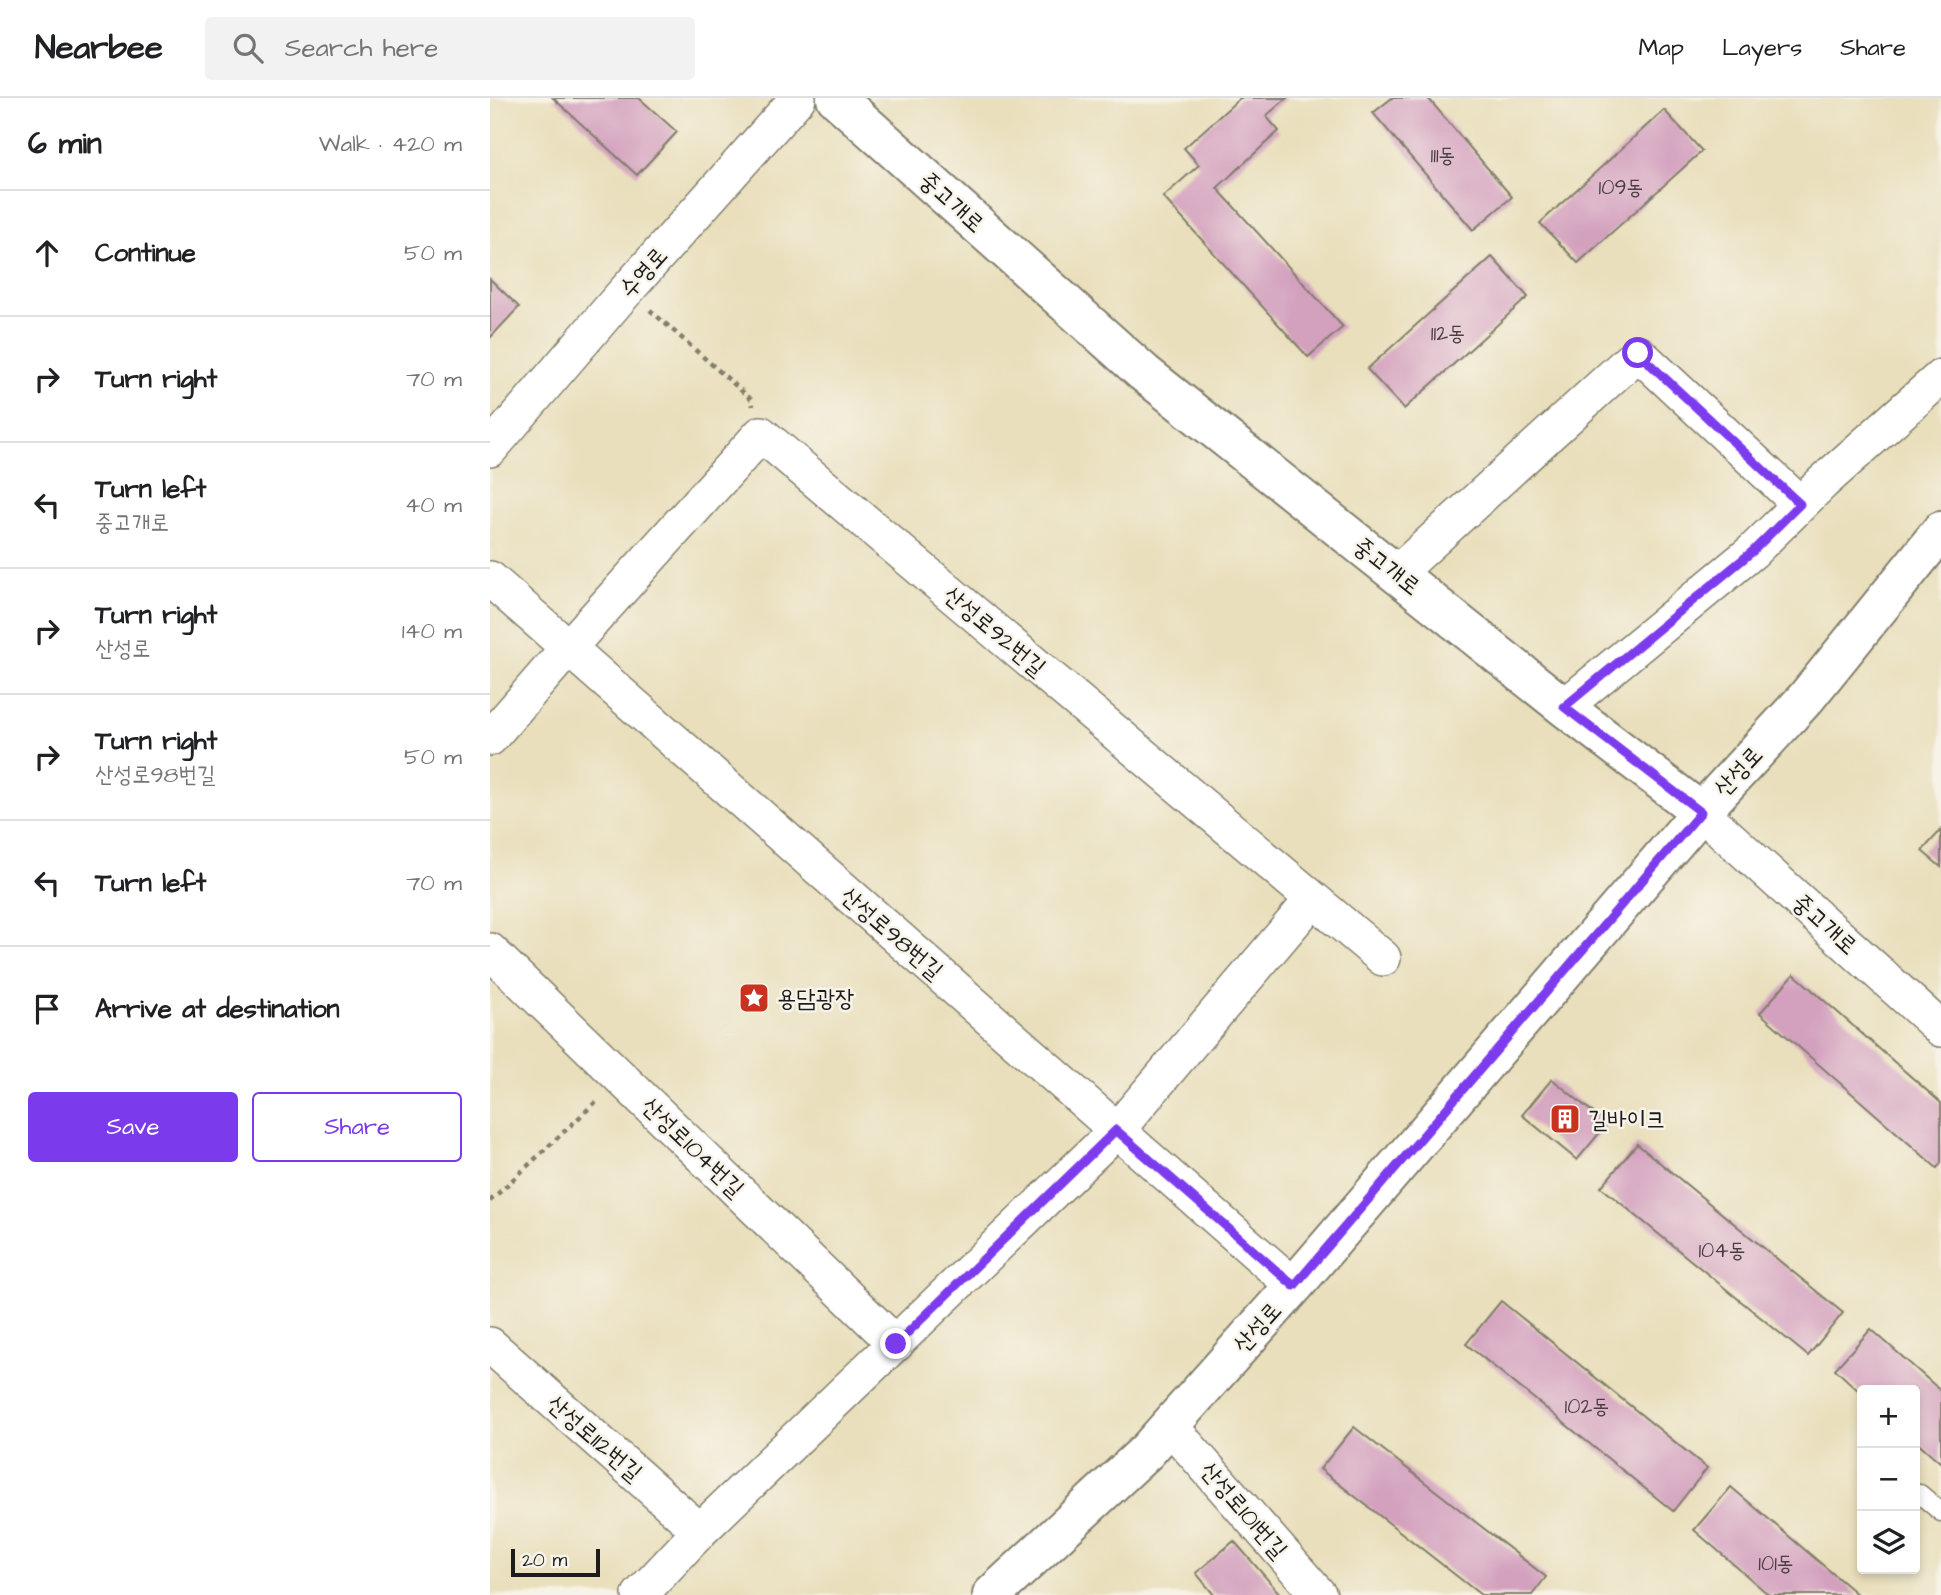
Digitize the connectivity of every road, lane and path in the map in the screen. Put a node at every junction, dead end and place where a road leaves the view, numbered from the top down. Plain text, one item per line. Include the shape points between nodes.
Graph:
1 (798, 98) edge
2 (836, 98) edge
3 (626, 290) junction
4 (1941, 377) edge
5 (761, 433) junction
6 (490, 449) edge
7 (1800, 504) junction
8 (1941, 531) edge
9 (1396, 574) junction
10 (490, 579) edge
11 (568, 648) junction
12 (1564, 707) junction
13 (490, 738) edge
14 (1701, 812) junction
15 (1314, 899) junction
16 (490, 951) edge
17 (1383, 958) dead end
18 (1941, 1029) edge
19 (621, 1078) junction
20 (1116, 1130) junction
21 (490, 1201) edge
22 (1294, 1286) junction
23 (896, 1344) junction
24 (490, 1345) edge
25 (1170, 1426) junction
26 (1920, 1494) dead end
27 (1941, 1512) edge
28 (700, 1531) junction
29 (640, 1595) edge
30 (992, 1595) edge
31 (1319, 1595) edge

1 - 3 street, 수영로
2 - 9 street, 중고개로 via 1144,373
3 - 5 path via 752,400
3 - 6 street, 수영로
4 - 7 street
5 - 11 street
5 - 15 street, 산성로92번길
7 - 9 street via 1638,353
7 - 12 street via 1753,551
8 - 14 street, 산성로 via 1806,698
9 - 12 street, 중고개로
10 - 11 street, 산성로98번길
11 - 13 street
11 - 20 street, 산성로98번길
12 - 14 street, 중고개로
14 - 18 street, 중고개로
14 - 22 street, 산성로
15 - 17 street, 산성로92번길
15 - 20 street
16 - 19 street, 산성로104번길
19 - 21 path
19 - 23 street, 산성로104번길
20 - 22 street, 산성로98번길
20 - 23 street
22 - 25 street, 산성로
23 - 28 street
24 - 28 street, 산성로112번길
25 - 30 street, 산성로
25 - 31 street, 산성로101번길
26 - 27 lane
28 - 29 street

